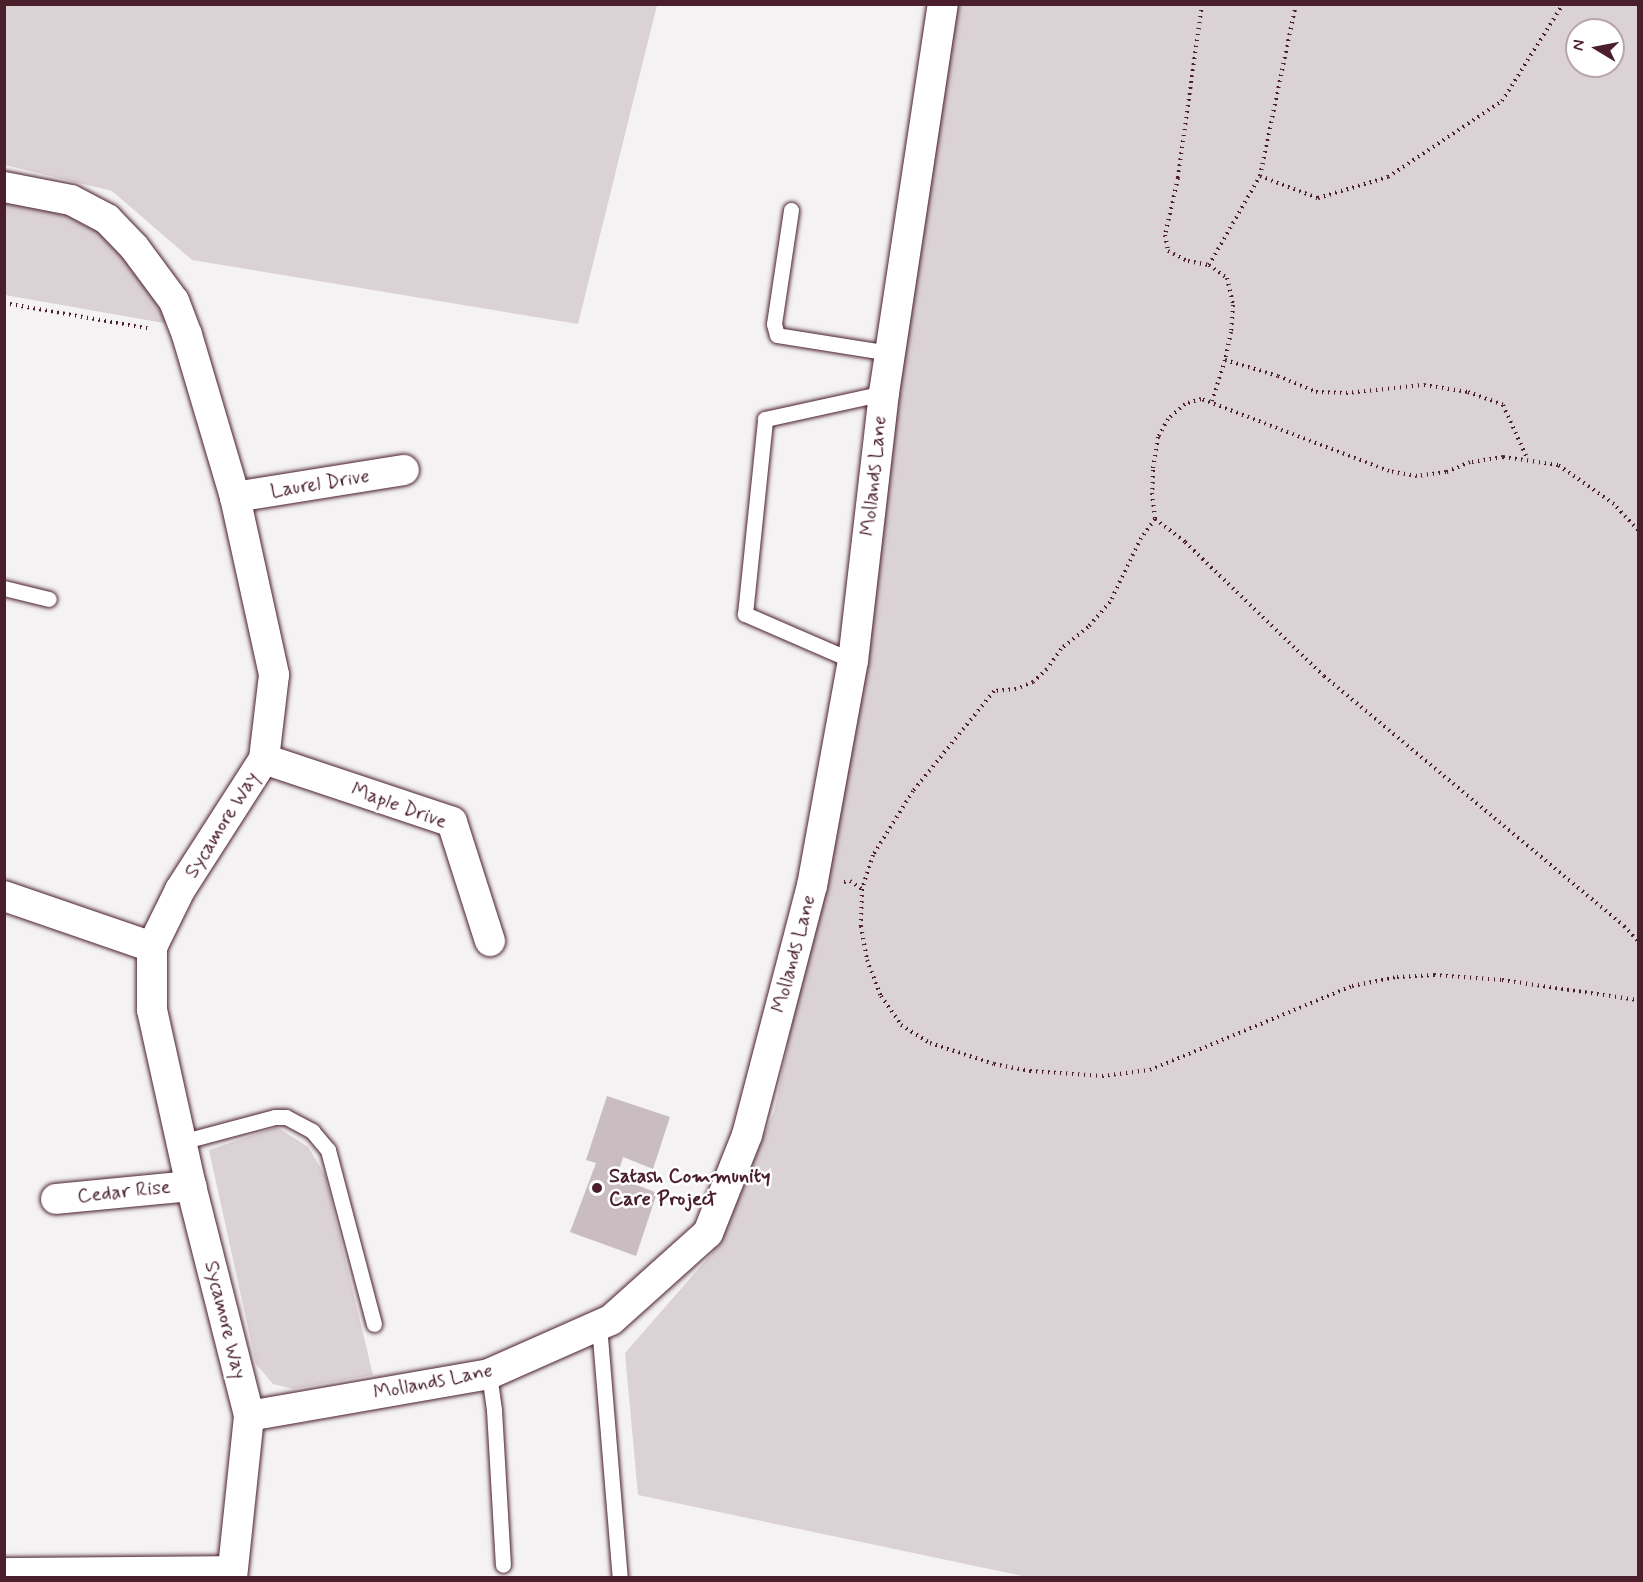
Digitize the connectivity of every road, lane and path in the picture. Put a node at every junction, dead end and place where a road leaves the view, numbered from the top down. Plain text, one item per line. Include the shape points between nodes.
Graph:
1 (943, 4) edge
2 (1202, 4) edge
3 (1296, 4) edge
4 (1563, 4) edge
5 (1260, 176) junction
6 (4, 188) edge
7 (792, 210) dead end
8 (1209, 265) junction
9 (4, 303) edge
10 (187, 335) junction
11 (890, 353) junction
12 (1225, 360) junction
13 (884, 393) junction
14 (1212, 402) junction
15 (1527, 459) junction
16 (404, 470) dead end
17 (235, 497) junction
18 (1155, 519) junction
19 (1638, 530) edge
20 (4, 588) edge
21 (49, 599) dead end
22 (853, 661) junction
23 (264, 759) junction
24 (4, 897) edge
25 (490, 941) dead end
26 (1638, 941) edge
27 (153, 947) junction
28 (1638, 1000) edge
29 (181, 1142) junction
30 (191, 1186) junction
31 (56, 1199) dead end
32 (374, 1324) dead end
33 (599, 1325) junction
34 (489, 1374) junction
35 (249, 1416) junction
36 (503, 1565) dead end
37 (4, 1573) edge
38 (232, 1574) edge
39 (620, 1578) edge

1 - 11 street, Mollands Lane
2 - 8 path via 1178,178 1165,234 1168,251 1188,261
3 - 5 path
4 - 5 path via 1502,101 1388,177 1318,198
5 - 8 path
6 - 10 street, Sycamore Way via 71,200 107,219 134,247 174,301
7 - 11 lane via 774,324 777,335
8 - 12 path via 1227,278 1233,305
9 - 10 path
10 - 17 street, Sycamore Way
11 - 13 street, Mollands Lane
12 - 14 path
12 - 15 path via 1316,392 1424,386 1468,392 1503,405
13 - 22 street, Mollands Lane
13 - 22 lane via 765,419 745,614
14 - 15 path via 1389,471 1417,476 1446,472 1470,462 1503,457
14 - 18 path via 1201,399 1185,404 1168,419 1158,437 1152,493
15 - 19 path via 1558,465 1614,504
16 - 17 street, Laurel Drive
17 - 23 street, Sycamore Way via 274,675
18 - 26 path via 1185,542 1324,676
18 - 28 path via 1141,538 1110,603 1033,682 994,691 913,791 873,855 862,889 861,926 867,960 880,996 901,1025 930,1043 994,1064 1102,1076 1150,1070 1352,986 1397,977 1434,975 1502,980
20 - 21 lane
22 - 33 street, Mollands Lane via 812,886 747,1135 708,1233 611,1320
23 - 25 street, Maple Drive via 452,822
23 - 27 street, Sycamore Way via 180,890
24 - 27 street
27 - 29 street, Sycamore Way via 152,1010
29 - 30 street, Sycamore Way
29 - 32 lane via 275,1117 286,1117 312,1131 328,1150
30 - 31 street, Cedar Rise
30 - 35 street, Sycamore Way
33 - 34 street, Mollands Lane
33 - 39 lane
34 - 35 street, Mollands Lane
34 - 36 lane
35 - 38 street
37 - 38 street

